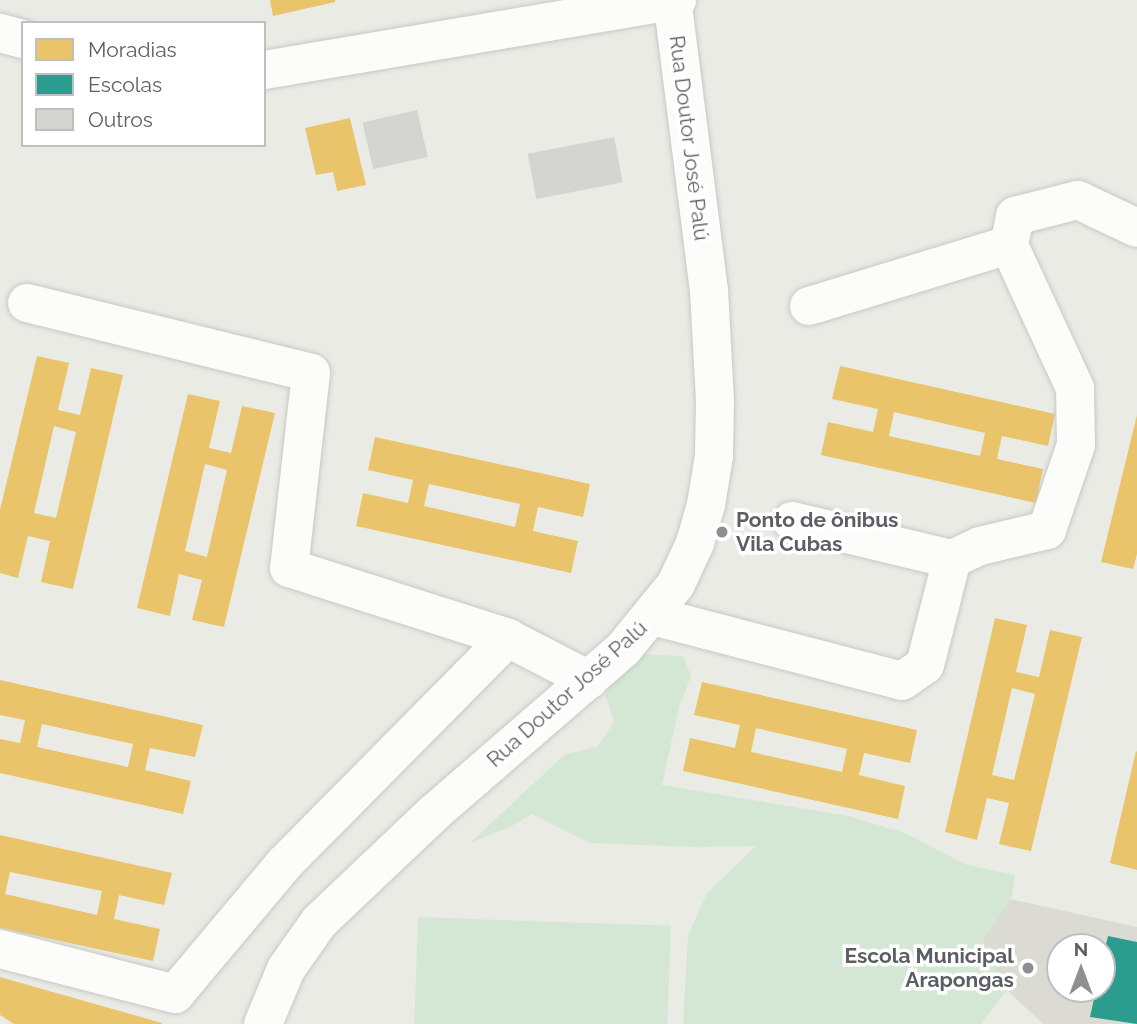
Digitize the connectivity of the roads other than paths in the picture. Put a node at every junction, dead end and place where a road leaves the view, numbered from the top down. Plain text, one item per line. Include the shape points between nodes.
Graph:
1 (674, 0) edge
2 (0, 33) edge
3 (21, 38) edge
4 (266, 70) edge
5 (1137, 228) edge
6 (1009, 245) junction
7 (27, 303) dead end
8 (809, 306) dead end
9 (792, 521) dead end
10 (952, 559) junction
11 (653, 616) junction
12 (508, 638) junction
13 (589, 680) junction
14 (0, 949) edge
15 (263, 1024) edge

1 - 4 street
1 - 11 street, Rua Doutor José Palú via 709,291 714,442 706,505 695,543 676,584
2 - 3 street
5 - 6 street via 1078,200 1016,216
6 - 8 street
6 - 10 street via 1075,388 1076,445 1046,530 980,546
7 - 12 street via 311,373 289,568
9 - 10 street
10 - 11 street via 925,665 902,681
11 - 13 street, Rua Doutor José Palú
12 - 13 street
12 - 14 street via 285,863 175,994
13 - 15 street, Rua Doutor José Palú via 435,812 319,922 286,969

